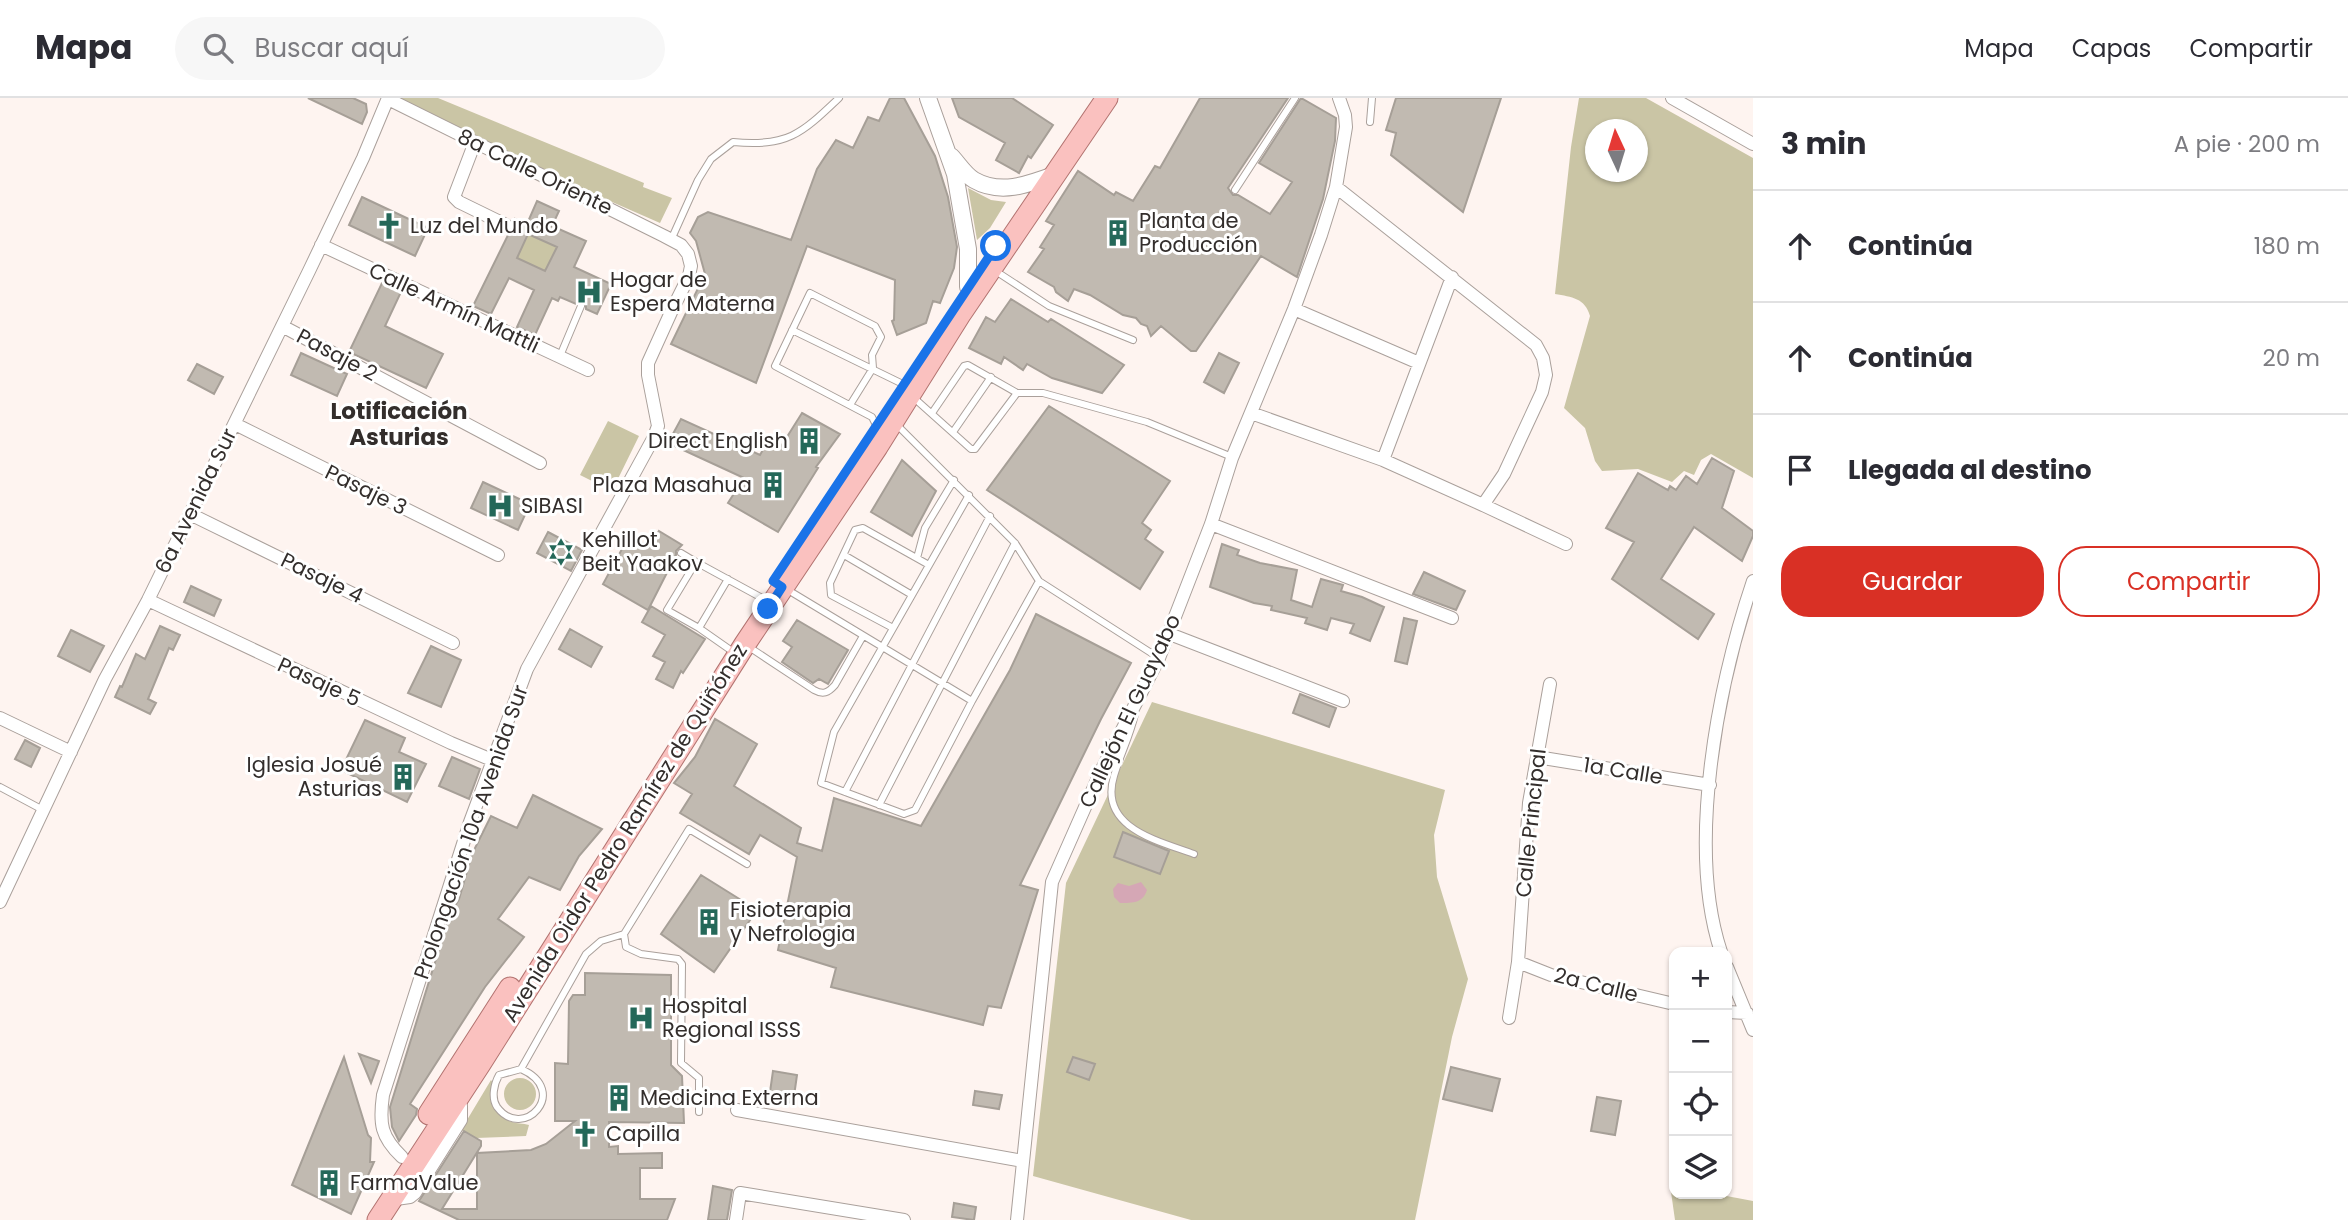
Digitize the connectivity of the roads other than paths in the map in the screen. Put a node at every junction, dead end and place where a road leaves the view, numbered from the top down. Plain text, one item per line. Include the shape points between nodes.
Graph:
1 (388, 98) edge
2 (839, 98) edge
3 (928, 98) edge
4 (1090, 98) edge
5 (1107, 98) edge
6 (1295, 98) edge
7 (1339, 98) edge
8 (1372, 98) edge
9 (1672, 98) edge
10 (1370, 122) dead end
11 (475, 142) junction
12 (1753, 144) edge
13 (947, 152) junction
14 (1045, 178) junction
15 (1336, 187) junction
16 (1235, 190) dead end
17 (506, 225) dead end
18 (676, 243) junction
19 (321, 245) junction
20 (993, 269) junction
21 (1452, 276) junction
22 (968, 287) junction
23 (580, 306) dead end
24 (1294, 309) junction
25 (282, 326) junction
26 (792, 330) junction
27 (1133, 340) dead end
28 (560, 357) junction
29 (1419, 363) junction
30 (873, 368) junction
31 (588, 370) dead end
32 (991, 377) junction
33 (909, 389) junction
34 (1017, 393) junction
35 (850, 405) junction
36 (932, 413) junction
37 (1251, 413) junction
38 (885, 423) junction
39 (234, 424) junction
40 (953, 432) junction
41 (1232, 458) junction
42 (1383, 460) junction
43 (540, 463) dead end
44 (954, 480) junction
45 (969, 495) junction
46 (1483, 505) junction
47 (190, 514) junction
48 (990, 516) junction
49 (1211, 524) junction
50 (1015, 543) junction
51 (1566, 544) dead end
52 (681, 553) dead end
53 (498, 555) dead end
54 (844, 555) junction
55 (917, 558) junction
56 (696, 562) junction
57 (929, 565) junction
58 (728, 579) junction
59 (1039, 581) junction
60 (1753, 581) edge
61 (772, 589) junction
62 (912, 595) junction
63 (148, 600) junction
64 (1452, 618) dead end
65 (699, 628) junction
66 (893, 628) junction
67 (1167, 633) junction
68 (863, 636) junction
69 (453, 643) dead end
70 (737, 646) junction
71 (881, 647) junction
72 (1158, 658) junction
73 (912, 665) junction
74 (942, 683) junction
75 (1550, 684) dead end
76 (1138, 698) junction
77 (972, 701) junction
78 (1343, 701) dead end
79 (0, 719) edge
80 (71, 752) junction
81 (1537, 757) junction
82 (492, 760) junction
83 (1710, 785) junction
84 (0, 787) edge
85 (845, 792) junction
86 (880, 805) junction
87 (45, 811) junction
88 (1194, 854) dead end
89 (747, 864) dead end
90 (0, 902) edge
91 (624, 934) junction
92 (1720, 947) edge
93 (1518, 962) junction
94 (1732, 978) edge
95 (1669, 1003) edge
96 (1732, 1012) edge
97 (1747, 1013) junction
98 (1509, 1018) dead end
99 (1753, 1030) edge
100 (521, 1069) junction
101 (491, 1070) junction
102 (737, 1110) dead end
103 (699, 1112) dead end
104 (402, 1157) junction
105 (1023, 1161) junction
106 (836, 1215) edge
107 (364, 1220) edge
108 (378, 1220) edge
109 (736, 1220) edge
110 (904, 1220) edge
111 (1017, 1220) edge

1 - 11 street, 8a Calle Oriente
1 - 19 street, 6a Avenida Sur
2 - 18 lane via 801,133 777,142 733,142 711,159 698,180
3 - 13 street
4 - 14 main road, Avenida Oidor Pedro Ramírez de Quiñónez
5 - 14 main road, Avenida Oidor Pedro Ramírez de Quiñónez
6 - 16 lane
7 - 15 street, Callejón El Guayabo via 1346,127
8 - 10 lane
9 - 12 street
11 - 17 street via 454,197
11 - 18 street, 8a Calle Oriente
13 - 14 street via 972,179 989,186 1003,188
13 - 22 street via 968,249
14 - 20 main road, Avenida Oidor Pedro Ramírez de Quiñónez
14 - 22 main road, Avenida Oidor Pedro Ramírez de Quiñónez
15 - 21 street
15 - 24 street, Callejón El Guayabo
18 - 82 street, Prolongación 10a Avenida Sur via 688,254 691,266 648,363 657,425 654,437 527,669
19 - 25 street, 6a Avenida Sur
19 - 28 street, Calle Armín Mattli
20 - 27 lane via 1049,306
20 - 33 main road, Avenida Oidor Pedro Ramírez de Quiñónez
21 - 29 street
21 - 46 street via 1536,345 1546,375 1504,474
22 - 33 main road, Avenida Oidor Pedro Ramírez de Quiñónez
23 - 28 lane
24 - 29 street
24 - 37 street, Callejón El Guayabo
25 - 39 street, 6a Avenida Sur
25 - 43 street, Pasaje 2
26 - 30 lane
26 - 30 lane via 810,293 875,326 881,337 872,355
26 - 35 lane via 775,366
28 - 31 street, Calle Armín Mattli
29 - 42 street
30 - 33 lane
30 - 35 lane
32 - 34 lane
32 - 36 lane via 972,365 964,366
32 - 40 lane
33 - 36 lane
33 - 38 main road, Avenida Oidor Pedro Ramírez de Quiñónez
34 - 40 lane via 978,448 971,449
34 - 41 lane via 1043,393 1147,422
35 - 38 lane
36 - 40 lane
37 - 41 street, Callejón El Guayabo
37 - 42 street
38 - 44 lane
38 - 61 main road, Avenida Oidor Pedro Ramírez de Quiñónez
39 - 47 street, 6a Avenida Sur
39 - 53 street, Pasaje 3
41 - 49 street, Callejón El Guayabo
42 - 46 street
44 - 45 lane
44 - 55 lane via 925,528
45 - 48 lane
45 - 57 lane
46 - 51 street
47 - 63 street, 6a Avenida Sur
47 - 69 street, Pasaje 4
48 - 50 lane
48 - 73 lane
49 - 64 street
49 - 67 street, Callejón El Guayabo
50 - 59 lane
50 - 74 lane
52 - 56 lane
54 - 55 lane via 858,527
54 - 62 lane
54 - 66 lane via 830,583 831,595
55 - 57 lane
56 - 58 lane
56 - 65 lane via 667,610
57 - 62 lane
58 - 61 lane
58 - 65 lane
59 - 72 lane
59 - 77 lane
60 - 83 street via 1719,712
61 - 68 lane
61 - 70 main road, Avenida Oidor Pedro Ramírez de Quiñónez
62 - 66 lane
63 - 80 street, 6a Avenida Sur
63 - 82 street, Pasaje 5
65 - 70 lane
66 - 71 lane
67 - 72 street, Callejón El Guayabo
67 - 78 street
68 - 70 lane via 835,685 822,693
68 - 71 lane
70 - 101 main road, Avenida Oidor Pedro Ramírez de Quiñónez
70 - 104 main road, Avenida Oidor Pedro Ramírez de Quiñónez
71 - 73 lane
71 - 85 lane via 834,732 821,783
72 - 76 street, Callejón El Guayabo
73 - 74 lane
73 - 85 lane
74 - 77 lane
74 - 86 lane
75 - 81 street, Calle Principal
76 - 88 lane via 1111,788 1113,802 1136,832
76 - 105 street, Callejón El Guayabo via 1052,882
77 - 86 lane via 915,810 904,814
79 - 80 street
80 - 87 street, 6a Avenida Sur
81 - 83 street, 1a Calle
81 - 93 street, Calle Principal via 1529,803
82 - 104 street, Prolongación 10a Avenida Sur via 383,1095 384,1138
83 - 92 street via 1707,865
84 - 87 lane
85 - 86 lane
87 - 90 street, 6a Avenida Sur
89 - 91 lane via 689,829
91 - 100 lane via 601,941 586,954
91 - 103 lane via 626,947 678,959 682,964 681,1063 699,1077
93 - 95 street, 2a Calle via 1551,975
93 - 98 street, Calle Principal
94 - 97 street
96 - 97 street
97 - 99 street
100 - 101 lane
100 - 101 lane via 540,1082 544,1096 533,1115 521,1119 499,1110
101 - 108 main road, Avenida Oidor Pedro Ramírez de Quiñónez via 457,1098
102 - 105 street
104 - 107 main road, Avenida Oidor Pedro Ramírez de Quiñónez
105 - 111 street, Callejón El Guayabo
106 - 109 street via 740,1194
106 - 110 street

